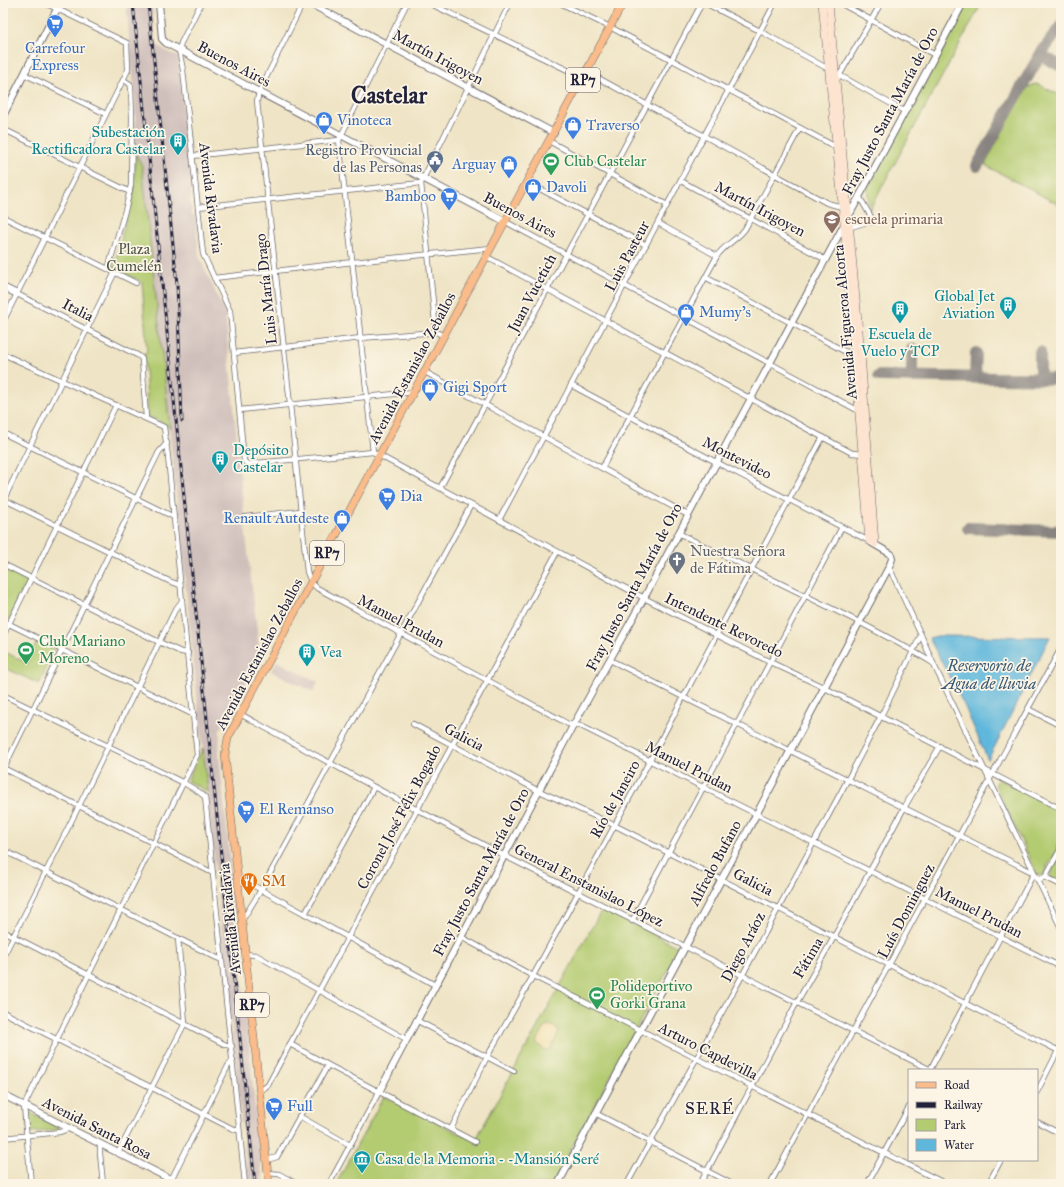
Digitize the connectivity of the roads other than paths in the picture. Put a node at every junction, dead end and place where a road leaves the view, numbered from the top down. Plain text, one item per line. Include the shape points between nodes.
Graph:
1 (45, 3) edge
2 (158, 3) edge
3 (201, 3) edge
4 (303, 3) edge
5 (310, 3) edge
6 (407, 3) edge
7 (429, 3) edge
8 (510, 3) edge
9 (560, 3) edge
10 (623, 3) edge
11 (702, 3) edge
12 (705, 3) edge
13 (775, 3) edge
14 (822, 3) edge
15 (829, 3) edge
16 (840, 3) edge
17 (881, 3) edge
18 (963, 3) edge
19 (59, 6) edge
20 (871, 20) junction
21 (610, 27) junction
22 (760, 31) junction
23 (494, 35) junction
24 (387, 45) junction
25 (179, 50) junction
26 (936, 55) junction
27 (671, 59) junction
28 (24, 74) junction
29 (586, 75) junction
30 (834, 76) junction
31 (124, 80) junction
32 (469, 88) junction
33 (729, 89) junction
34 (259, 92) junction
35 (647, 105) junction
36 (904, 111) junction
37 (106, 114) junction
38 (3, 116) edge
39 (800, 128) junction
40 (3, 129) edge
41 (554, 133) junction
42 (704, 136) junction
43 (341, 138) junction
44 (549, 141) junction
45 (836, 147) junction
46 (263, 149) junction
47 (192, 156) junction
48 (80, 167) junction
49 (610, 174) junction
50 (776, 174) junction
51 (423, 181) junction
52 (681, 181) junction
53 (527, 182) junction
54 (130, 192) junction
55 (344, 192) junction
56 (859, 196) junction
57 (269, 200) junction
58 (667, 205) junction
59 (198, 207) junction
60 (842, 207) junction
61 (848, 214) junction
62 (588, 215) junction
63 (3, 217) edge
64 (751, 219) junction
65 (506, 222) junction
66 (658, 223) junction
67 (846, 227) junction
68 (44, 238) junction
69 (646, 245) junction
70 (491, 248) junction
71 (429, 254) junction
72 (566, 255) junction
73 (717, 256) junction
74 (487, 257) junction
75 (826, 260) junction
76 (353, 262) junction
77 (108, 269) junction
78 (275, 270) junction
79 (115, 272) junction
80 (705, 277) junction
81 (214, 278) junction
82 (136, 283) dead end
83 (624, 285) junction
84 (3, 287) edge
85 (548, 289) junction
86 (17, 294) junction
87 (684, 317) junction
88 (606, 321) junction
89 (3, 322) edge
90 (792, 323) junction
91 (87, 329) junction
92 (436, 332) junction
93 (444, 336) junction
94 (361, 338) junction
95 (284, 347) junction
96 (665, 352) junction
97 (234, 353) junction
98 (3, 354) edge
99 (857, 354) junction
100 (770, 364) junction
101 (425, 372) junction
102 (62, 380) junction
103 (571, 385) junction
104 (414, 392) junction
105 (367, 396) junction
106 (750, 399) junction
107 (290, 404) junction
108 (116, 405) junction
109 (485, 406) junction
110 (240, 410) junction
111 (862, 411) junction
112 (630, 416) junction
113 (146, 418) junction
114 (3, 433) edge
115 (544, 436) junction
116 (823, 437) junction
117 (167, 443) junction
118 (29, 446) junction
119 (376, 454) junction
120 (865, 454) junction
121 (295, 460) junction
122 (716, 462) junction
123 (602, 468) junction
124 (83, 472) junction
125 (440, 488) junction
126 (136, 499) junction
127 (3, 500) edge
128 (790, 500) junction
129 (471, 505) junction
130 (302, 511) junction
131 (688, 515) junction
132 (174, 517) junction
133 (245, 517) dead end
134 (499, 520) junction
135 (57, 525) junction
136 (842, 527) junction
137 (678, 533) junction
138 (872, 542) junction
139 (109, 552) junction
140 (557, 552) junction
141 (891, 554) joint
142 (3, 564) edge
143 (889, 567) junction
144 (750, 570) junction
145 (31, 579) junction
146 (311, 582) junction
147 (180, 585) junction
148 (806, 595) junction
149 (644, 598) junction
150 (182, 601) junction
151 (84, 604) junction
152 (3, 621) edge
153 (859, 623) junction
154 (8, 624) junction
155 (400, 634) junction
156 (716, 634) junction
157 (921, 634) junction
158 (3, 636) edge
159 (160, 642) junction
160 (1061, 648) edge
161 (62, 650) junction
162 (913, 651) junction
163 (188, 653) junction
164 (610, 660) junction
165 (770, 662) junction
166 (933, 663) junction
167 (487, 681) junction
168 (137, 687) junction
169 (825, 688) junction
170 (3, 695) edge
171 (682, 697) junction
172 (33, 709) junction
173 (1028, 709) junction
174 (240, 714) junction
175 (194, 715) junction
176 (881, 716) junction
177 (413, 724) dead end
178 (574, 724) junction
179 (737, 724) junction
180 (1061, 726) edge
181 (452, 745) junction
182 (109, 746) junction
183 (940, 746) junction
184 (226, 747) joint
185 (790, 751) junction
186 (650, 760) junction
187 (331, 763) junction
188 (984, 768) junction
189 (3, 769) edge
190 (993, 774) junction
191 (848, 779) junction
192 (990, 779) junction
193 (184, 783) junction
194 (374, 787) junction
195 (704, 787) junction
196 (540, 790) junction
197 (79, 806) junction
198 (904, 808) junction
199 (417, 809) junction
200 (1061, 809) edge
201 (757, 814) junction
202 (614, 826) junction
203 (960, 836) junction
204 (813, 842) junction
205 (153, 844) junction
206 (1061, 848) edge
207 (3, 850) edge
208 (669, 853) junction
209 (505, 856) junction
210 (870, 870) junction
211 (46, 872) junction
212 (213, 873) junction
213 (1034, 873) junction
214 (1045, 877) junction
215 (721, 879) junction
216 (1038, 880) junction
217 (239, 883) junction
218 (1061, 885) edge
219 (261, 890) junction
220 (578, 893) junction
221 (926, 898) junction
222 (778, 908) junction
223 (121, 910) junction
224 (305, 914) junction
225 (243, 919) junction
226 (632, 921) junction
227 (1061, 928) edge
228 (3, 932) edge
229 (1001, 936) junction
230 (13, 937) junction
231 (461, 937) junction
232 (834, 937) junction
233 (178, 938) junction
234 (348, 938) junction
235 (685, 946) junction
236 (246, 954) junction
237 (3, 957) edge
238 (222, 960) junction
239 (890, 965) junction
240 (1061, 967) edge
241 (89, 975) junction
242 (533, 976) junction
243 (742, 976) junction
244 (435, 985) junction
245 (319, 991) junction
246 (797, 1002) junction
247 (965, 1002) junction
248 (3, 1012) edge
249 (416, 1020) junction
250 (185, 1023) junction
251 (640, 1030) junction
252 (853, 1032) junction
253 (57, 1039) junction
254 (406, 1039) junction
255 (290, 1044) junction
256 (1061, 1045) edge
257 (232, 1046) junction
258 (1060, 1051) edge
259 (487, 1057) junction
260 (697, 1057) junction
261 (233, 1060) junction
262 (328, 1065) junction
263 (928, 1069) edge
264 (931, 1069) edge
265 (514, 1071) dead end
266 (752, 1086) junction
267 (151, 1087) junction
268 (1038, 1090) edge
269 (260, 1091) junction
270 (379, 1092) junction
271 (3, 1095) edge
272 (24, 1106) junction
273 (908, 1109) edge
274 (595, 1112) junction
275 (204, 1114) junction
276 (808, 1115) junction
277 (299, 1116) junction
278 (1038, 1122) edge
279 (68, 1129) junction
280 (451, 1129) junction
281 (239, 1130) junction
282 (1061, 1134) edge
283 (26, 1136) junction
284 (3, 1138) edge
285 (651, 1140) junction
286 (475, 1142) dead end
287 (100, 1145) junction
288 (350, 1145) junction
289 (884, 1152) junction
290 (118, 1153) junction
291 (267, 1160) junction
292 (1000, 1161) edge
293 (707, 1170) junction
294 (268, 1173) junction
295 (176, 1182) edge
296 (31, 1184) edge
297 (103, 1184) edge
298 (245, 1184) edge
299 (270, 1184) edge
300 (297, 1184) edge
301 (329, 1184) edge
302 (558, 1184) edge
303 (627, 1184) edge
304 (700, 1184) edge
305 (732, 1184) edge
306 (770, 1184) edge
307 (867, 1184) edge
308 (946, 1184) edge
309 (988, 1184) edge

1 - 19 street
2 - 25 street, Buenos Aires via 163,41
3 - 25 street
4 - 34 street, Luis María Drago
5 - 24 street, Martín Irigoyen
6 - 24 street
7 - 23 street
8 - 23 street
9 - 21 street
10 - 21 main road, Avenida Estanislao Zeballos / RP7
11 - 27 street, Juan Vucetich
12 - 22 street
13 - 22 street, Luis Pasteur
14 - 30 main road, Avenida Figueroa Alcorta
15 - 30 main road, Avenida Figueroa Alcorta
16 - 20 street
17 - 20 street
18 - 26 street, Fray Justo Santa María de Oro
19 - 28 street
19 - 31 street via 127,43 128,70
20 - 26 street
20 - 30 street
21 - 27 street
21 - 29 main road, Avenida Estanislao Zeballos / RP7
22 - 30 street
22 - 33 street, Luis Pasteur
23 - 29 street
23 - 32 street
24 - 32 street, Martín Irigoyen
24 - 43 street
25 - 34 street, Buenos Aires
25 - 47 street, Avenida Rivadavia
26 - 36 street, Fray Justo Santa María de Oro
27 - 33 street
27 - 35 street, Juan Vucetich
28 - 37 street
28 - 38 street
29 - 35 street
29 - 41 main road, Avenida Estanislao Zeballos / RP7
30 - 36 street
30 - 45 main road, Avenida Figueroa Alcorta
30 - 61 main road, Avenida Figueroa Alcorta
31 - 37 street
31 - 54 street via 131,87
32 - 41 street, Martín Irigoyen
32 - 51 street
33 - 39 street
33 - 42 street, Luis Pasteur
34 - 43 street, Buenos Aires
34 - 46 street, Luis María Drago
35 - 42 street
35 - 49 street, Juan Vucetich
36 - 56 street, Fray Justo Santa María de Oro
37 - 48 street
39 - 45 street
39 - 50 street
40 - 48 street
41 - 44 main road, Avenida Estanislao Zeballos / RP7
42 - 50 street
42 - 52 street, Luis Pasteur
43 - 46 street
43 - 51 street, Buenos Aires
43 - 55 street
44 - 49 street
44 - 53 main road, Avenida Estanislao Zeballos / RP7
45 - 60 main road, Avenida Figueroa Alcorta
46 - 47 street
46 - 57 street, Luis María Drago
47 - 59 street, Avenida Rivadavia
48 - 54 street
48 - 68 street
49 - 58 street
49 - 62 street, Juan Vucetich
50 - 60 street via 827,203
50 - 64 street
51 - 55 street
51 - 65 street, Buenos Aires
51 - 71 street
52 - 58 street, Luis Pasteur
52 - 64 street, Martín Irigoyen
53 - 62 street
53 - 65 main road, Avenida Estanislao Zeballos / RP7
54 - 77 street
55 - 57 street
55 - 76 street
56 - 61 street, Fray Justo Santa María de Oro
56 - 67 street via 874,222
57 - 59 street
57 - 78 street, Luis María Drago
58 - 66 street, Luis Pasteur
59 - 81 street, Avenida Rivadavia via 203,254
60 - 67 main road, Avenida Figueroa Alcorta
61 - 67 main road, Avenida Figueroa Alcorta
62 - 69 street
62 - 72 street, Juan Vucetich
63 - 68 street
64 - 73 street via 740,236
64 - 75 street, Martín Irigoyen
65 - 70 main road, Avenida Estanislao Zeballos / RP7
65 - 72 street, Buenos Aires
66 - 69 street, Luis Pasteur
66 - 73 street
67 - 75 street, Fray Justo Santa María de Oro
67 - 99 main road, Avenida Figueroa Alcorta
68 - 77 street
68 - 86 street
69 - 83 street, Luis Pasteur
70 - 71 street
70 - 74 main road, Avenida Estanislao Zeballos / RP7
71 - 76 street
71 - 92 street
72 - 83 street, Buenos Aires
72 - 85 street, Juan Vucetich
73 - 80 street
74 - 85 street
74 - 93 main road, Avenida Estanislao Zeballos / RP7
75 - 90 street, Fray Justo Santa María de Oro
76 - 78 street
76 - 94 street
77 - 79 street
78 - 81 street
78 - 95 street, Luis María Drago
79 - 82 street
79 - 91 street
80 - 87 street
80 - 90 street
81 - 97 street, Avenida Rivadavia via 230,311
83 - 87 street, Buenos Aires
83 - 88 street, Luis Pasteur
84 - 86 street, Italia
85 - 88 street
85 - 109 street, Juan Vucetich
86 - 89 street
86 - 91 street, Italia
87 - 96 street
87 - 100 street, Buenos Aires
88 - 96 street
88 - 103 street, Luis Pasteur
90 - 99 street via 844,351
90 - 100 street, Fray Justo Santa María de Oro
91 - 102 street
91 - 113 street, Italia via 141,357
92 - 93 street
92 - 94 street
93 - 101 main road, Avenida Estanislao Zeballos / RP7
94 - 95 street
94 - 105 street
95 - 97 street
95 - 107 street, Luis María Drago
96 - 106 street
96 - 112 street
97 - 110 street, Avenida Rivadavia
98 - 102 street
99 - 111 main road, Avenida Figueroa Alcorta
100 - 106 street, Fray Justo Santa María de Oro
100 - 111 street, Buenos Aires
101 - 104 main road, Avenida Estanislao Zeballos / RP7
101 - 109 street
102 - 108 street
102 - 118 street
103 - 112 street, Montevideo
103 - 115 street, Luis Pasteur
104 - 105 street
104 - 119 main road, Avenida Estanislao Zeballos / RP7
105 - 107 street
105 - 119 street
106 - 116 street
106 - 122 street, Fray Justo Santa María de Oro
107 - 110 street
107 - 121 street, Luis María Drago
108 - 113 street
108 - 124 street
109 - 115 street
109 - 125 street, Juan Vucetich
110 - 121 street, Avenida Rivadavia via 246,463
111 - 120 main road, Avenida Figueroa Alcorta
112 - 122 street, Montevideo
112 - 123 street
113 - 117 street via 164,427
114 - 118 street
115 - 123 street
115 - 134 street, Luis Pasteur
116 - 120 street via 852,453
116 - 128 street, Río de Janeiro
117 - 126 street via 159,452
117 - 132 street
118 - 124 street
118 - 127 street
119 - 121 street
119 - 125 street, Intendente Revoredo
119 - 146 main road, Avenida Estanislao Zeballos / RP7
120 - 138 main road, Avenida Figueroa Alcorta
121 - 130 street, Luis María Drago
122 - 128 street, Montevideo
122 - 131 street, Fray Justo Santa María de Oro
123 - 131 street
124 - 126 street
124 - 135 street
125 - 129 street, Intendente Revoredo
126 - 132 street
126 - 139 street
127 - 135 street
128 - 136 street, Montevideo
128 - 144 street, Río de Janeiro
129 - 134 street, Intendente Revoredo
129 - 155 street
130 - 133 street
130 - 146 street, Luis María Drago via 307,572
131 - 137 street, Fray Justo Santa María de Oro
132 - 147 street
134 - 140 street, Intendente Revoredo
135 - 139 street
135 - 145 street
136 - 138 street, Montevideo
136 - 148 street
137 - 144 street
137 - 149 street, Fray Justo Santa María de Oro
138 - 141 street, Montevideo
139 - 147 street
139 - 151 street
140 - 149 street, Intendente Revoredo
140 - 167 street, Coronel José Félix Bogado
141 - 143 street, Alfredo Bufano
142 - 145 street
143 - 153 street, Alfredo Bufano
143 - 157 street
144 - 148 street
144 - 156 street, Río de Janeiro
145 - 151 street
145 - 154 street
146 - 155 street, Manuel Prudan via 317,588
146 - 174 main road, Avenida Estanislao Zeballos / RP7
147 - 150 street
148 - 153 street
148 - 165 street
149 - 156 street, Intendente Revoredo
149 - 164 street, Fray Justo Santa María de Oro
150 - 159 street
150 - 163 street
151 - 159 street
151 - 161 street
152 - 154 street
153 - 162 street
153 - 169 street, Alfredo Bufano
154 - 158 street
154 - 161 street
155 - 167 street, Manuel Prudan
155 - 187 street
156 - 165 street, Intendente Revoredo
156 - 171 street, Río de Janeiro
157 - 162 street, Diego Aráoz
157 - 166 street
159 - 163 street
159 - 168 street
160 - 173 street, Luís Dominguez
161 - 168 street
161 - 172 street
162 - 166 street
162 - 176 street, Diego Aráoz
163 - 175 street
164 - 171 street
164 - 178 street, Fray Justo Santa María de Oro
165 - 169 street, Intendente Revoredo
165 - 179 street
166 - 188 street
167 - 178 street, Manuel Prudan via 568,724
167 - 181 street, Coronel José Félix Bogado
168 - 175 street
168 - 182 street
169 - 176 street, Intendente Revoredo
169 - 185 street, Alfredo Bufano
170 - 172 street
171 - 179 street
171 - 186 street, Río de Janeiro
172 - 182 street
172 - 189 street
173 - 180 street
173 - 190 street, Luís Dominguez
174 - 184 main road, Avenida Estanislao Zeballos / RP7
174 - 187 street, General Enstanislao López
175 - 193 street via 197,755
176 - 183 street, Intendente Revoredo
176 - 191 street, Diego Aráoz
177 - 181 street, Galicia
178 - 186 street, Manuel Prudan
178 - 196 street, Fray Justo Santa María de Oro
179 - 185 street
179 - 195 street
181 - 196 street, Galicia
181 - 199 street, Coronel José Félix Bogado
182 - 193 street
182 - 197 street
183 - 188 street, Intendente Revoredo
183 - 198 street, Fátima
184 - 217 main road, Avenida Rivadavia / RP7
185 - 191 street
185 - 201 street, Alfredo Bufano
186 - 195 street, Manuel Prudan
186 - 202 street, Río de Janeiro
187 - 194 street, General Enstanislao López
187 - 219 street
188 - 190 street, Intendente Revoredo
188 - 192 street
189 - 197 street
190 - 192 street, Luís Dominguez
190 - 200 street, Intendente Revoredo
191 - 198 street
191 - 204 street, Diego Aráoz
192 - 203 street, Luís Dominguez
192 - 213 street
193 - 205 street
193 - 212 street, Avenida Rivadavia via 205,797
194 - 199 street, General Enstanislao López
194 - 224 street
195 - 201 street, Manuel Prudan
195 - 208 street
196 - 202 street, Galicia
196 - 209 street, Fray Justo Santa María de Oro
197 - 205 street
197 - 211 street
198 - 203 street
198 - 210 street, Fátima
199 - 209 street, General Enstanislao López
199 - 234 street, Coronel José Félix Bogado
201 - 204 street, Manuel Prudan
201 - 215 street, Alfredo Bufano
202 - 208 street, Galicia
202 - 220 street, Río de Janeiro
203 - 213 street
203 - 221 street, Luís Dominguez
204 - 210 street, Manuel Prudan
204 - 222 street, Diego Aráoz
205 - 212 street
205 - 223 street
206 - 214 street
207 - 211 street
208 - 215 street, Galicia
208 - 226 street
209 - 220 street, General Enstanislao López
209 - 231 street, Fray Justo Santa María de Oro
210 - 221 street, Manuel Prudan
210 - 232 street, Fátima
211 - 223 street
211 - 230 street
212 - 238 street, Avenida Rivadavia
213 - 216 street
213 - 229 street
214 - 216 street
214 - 218 street
215 - 222 street, Galicia
215 - 235 street, Alfredo Bufano
216 - 227 street
217 - 219 street via 247,882
217 - 225 main road, Avenida Rivadavia / RP7
219 - 224 street
219 - 225 street
220 - 226 street, General Enstanislao López
220 - 242 street, Río de Janeiro
221 - 229 street, Manuel Prudan
221 - 239 street, Luís Dominguez
222 - 232 street, Galicia
222 - 243 street, Diego Aráoz
223 - 233 street
223 - 241 street
224 - 234 street
225 - 236 main road, Avenida Rivadavia / RP7
226 - 235 street, General Enstanislao López
228 - 230 street
229 - 240 street, Manuel Prudan
229 - 247 street
230 - 237 street
230 - 241 street
231 - 242 street, Arturo Capdevilla
231 - 244 street, Fray Justo Santa María de Oro
232 - 239 street, Galicia
232 - 246 street, Fátima
233 - 238 street
233 - 250 street
234 - 244 street
234 - 245 street, Coronel José Félix Bogado
235 - 243 street, General Enstanislao López
235 - 251 street, Alfredo Bufano
236 - 245 street via 256,955
236 - 269 main road, Avenida Rivadavia / RP7
238 - 257 street, Avenida Rivadavia
239 - 247 street, Galicia
239 - 252 street, Luís Dominguez
241 - 250 street
241 - 253 street
242 - 251 street, Arturo Capdevilla
242 - 259 street, Río de Janeiro
243 - 246 street, General Enstanislao López
243 - 260 street, Diego Aráoz
244 - 249 street, Fray Justo Santa María de Oro
245 - 254 street
245 - 255 street, Coronel José Félix Bogado
246 - 252 street, General Enstanislao López
246 - 266 street, Fátima
247 - 258 street, Galicia
247 - 264 street
248 - 253 street
249 - 254 street, Fray Justo Santa María de Oro
249 - 259 street
250 - 257 street
250 - 267 street
251 - 260 street, Arturo Capdevilla
251 - 274 street, Alfredo Bufano
252 - 263 street, General Enstanislao López
252 - 276 street, Luís Dominguez
253 - 267 street
253 - 272 street
254 - 270 street, Fray Justo Santa María de Oro
255 - 262 street
255 - 269 street, Coronel José Félix Bogado via 268,1085
256 - 258 street
257 - 261 street, Avenida Rivadavia
258 - 268 street
259 - 265 street
259 - 280 street, Río de Janeiro
260 - 266 street, Arturo Capdevilla
260 - 285 street, Diego Aráoz
261 - 275 street
261 - 281 street, Avenida Rivadavia
262 - 270 street
262 - 277 street
266 - 276 street, Arturo Capdevilla
266 - 293 street, Fátima
267 - 275 street
267 - 290 street
269 - 291 main road, Avenida Rivadavia / RP7
270 - 280 street
270 - 288 street, Fray Justo Santa María de Oro
271 - 272 street, Avenida Santa Rosa
272 - 279 street, Avenida Santa Rosa
272 - 283 street
273 - 289 street
274 - 285 street
274 - 302 street, Alfredo Bufano
275 - 281 street
275 - 295 street
276 - 289 street, Arturo Capdevilla
276 - 306 street, Luís Dominguez
277 - 288 street
277 - 291 street via 277,1157
278 - 282 street
279 - 283 street
279 - 287 street, Avenida Santa Rosa
280 - 286 street
281 - 298 street, Avenida Rivadavia
283 - 284 street
283 - 296 street
285 - 293 street
285 - 303 street, Diego Aráoz
287 - 290 street, Avenida Santa Rosa
287 - 297 street
288 - 301 street, Fray Justo Santa María de Oro
289 - 307 street
289 - 308 street, Arturo Capdevilla
290 - 295 street, Avenida Santa Rosa
291 - 294 main road, Avenida Rivadavia / RP7
292 - 309 street
293 - 304 street, Fátima
293 - 305 street
294 - 299 main road, Avenida Rivadavia / RP7
294 - 300 street via 279,1174

